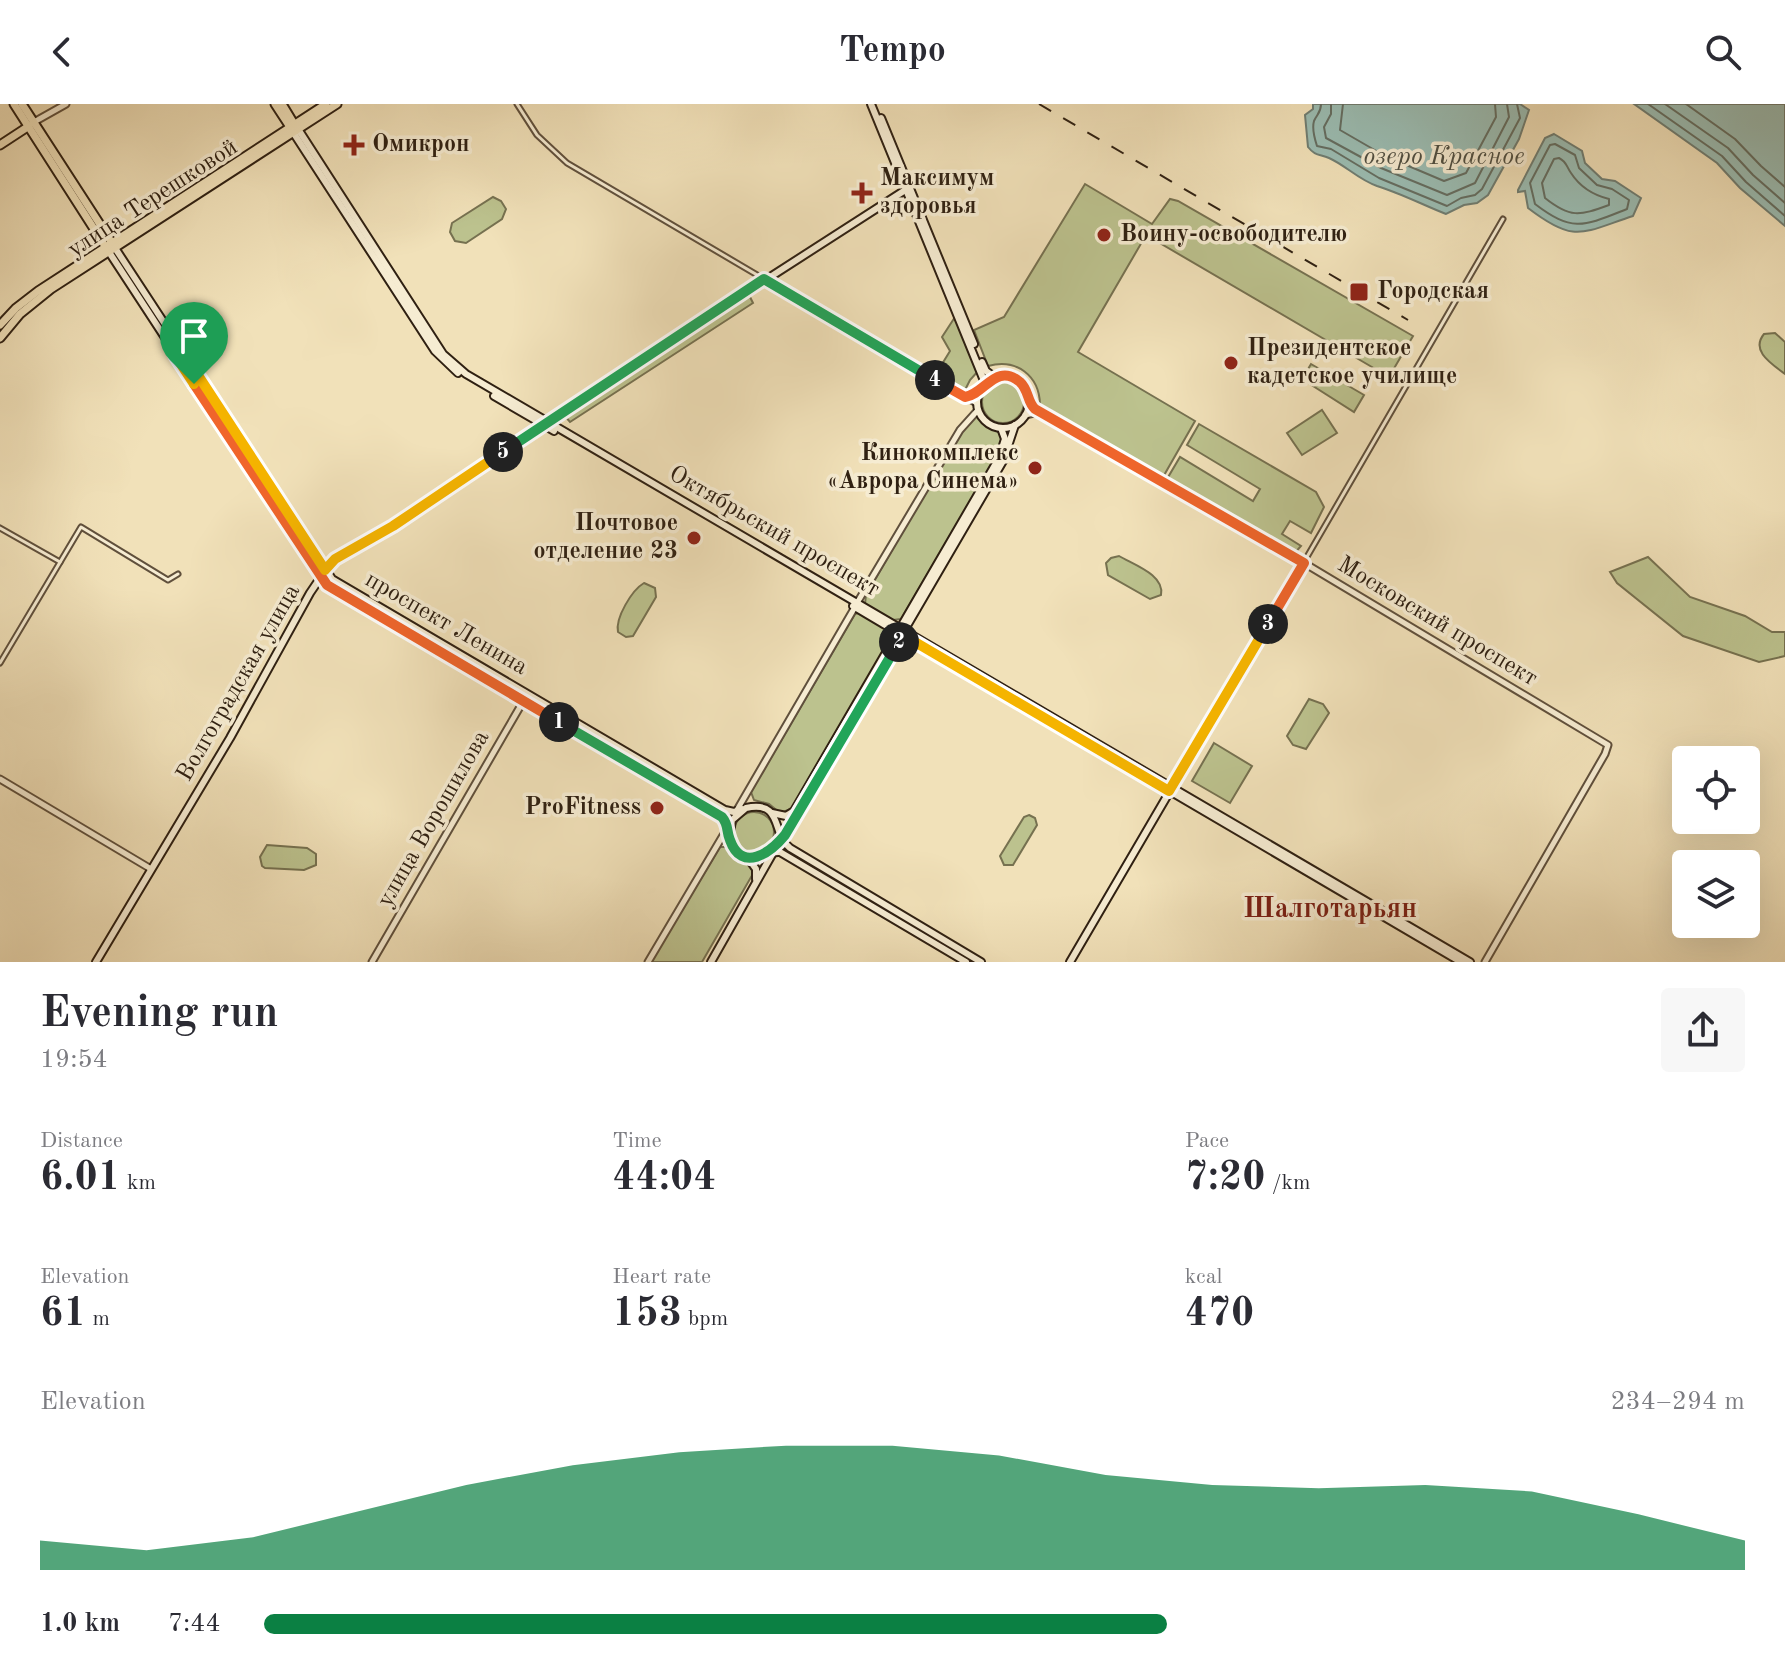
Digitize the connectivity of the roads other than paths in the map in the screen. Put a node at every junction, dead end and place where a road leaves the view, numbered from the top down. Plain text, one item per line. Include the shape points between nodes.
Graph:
1 (14, 104) edge
2 (22, 104) edge
3 (66, 104) edge
4 (275, 104) edge
5 (282, 104) edge
6 (326, 104) edge
7 (337, 104) edge
8 (517, 104) edge
9 (873, 104) edge
10 (30, 124) junction
11 (294, 128) junction
12 (0, 142) edge
13 (907, 188) junction
14 (1503, 219) dead end
15 (110, 246) junction
16 (764, 279) junction
17 (0, 325) edge
18 (0, 338) edge
19 (175, 355) junction
20 (190, 363) junction
21 (994, 377) junction
22 (985, 383) junction
23 (979, 393) junction
24 (965, 397) junction
25 (1029, 402) junction
26 (978, 408) junction
27 (1040, 412) junction
28 (1025, 415) junction
29 (545, 424) junction
30 (1015, 425) junction
31 (1001, 428) junction
32 (0, 528) edge
33 (60, 562) junction
34 (1304, 563) junction
35 (325, 570) junction
36 (178, 574) dead end
37 (320, 577) junction
38 (856, 605) junction
39 (901, 632) junction
40 (0, 663) edge
41 (525, 698) junction
42 (0, 779) edge
43 (1171, 789) junction
44 (772, 813) junction
45 (733, 820) junction
46 (776, 845) junction
47 (745, 856) junction
48 (151, 869) junction
49 (96, 962) edge
50 (372, 962) edge
51 (648, 962) edge
52 (709, 962) edge
53 (966, 962) edge
54 (981, 962) edge
55 (1067, 962) edge
56 (1461, 962) edge
57 (1470, 962) edge
58 (1485, 962) edge

1 - 10 main road, проспект Ленина
2 - 10 main road, проспект Ленина
3 - 10 street
4 - 11 main road, Октябрьский проспект
5 - 11 main road, Октябрьский проспект
6 - 11 main road, улица Терешковой
7 - 11 main road, улица Терешковой
8 - 16 street via 537,135 567,163
9 - 13 main road
10 - 12 main road
10 - 15 main road, проспект Ленина
11 - 15 main road, улица Терешковой
11 - 29 main road, Октябрьский проспект via 443,354
13 - 16 main road, Волгоградская улица
13 - 21 main road via 980,358
13 - 22 main road
14 - 34 street
15 - 17 main road, улица Терешковой via 21,303
15 - 18 main road, улица Терешковой via 25,308
15 - 19 main road, проспект Ленина
15 - 20 main road, проспект Ленина
16 - 24 street
16 - 29 main road, Волгоградская улица
19 - 20 main road
19 - 37 main road, проспект Ленина
20 - 35 main road, проспект Ленина
21 - 22 main road
21 - 25 main road via 1019,382
22 - 23 main road
23 - 24 street
23 - 26 main road
24 - 26 street
25 - 27 street, Московский проспект
25 - 28 main road
26 - 31 main road via 987,422
26 - 38 street
27 - 28 street
27 - 34 street, Московский проспект
28 - 30 main road
29 - 35 main road, Волгоградская улица
29 - 38 main road, Октябрьский проспект
30 - 31 main road
30 - 39 main road via 1003,461
31 - 39 main road via 1006,436 1002,451
32 - 33 street
33 - 36 street via 81,527 168,580
33 - 40 street
34 - 43 street
34 - 58 street, Московский проспект via 1608,745
35 - 37 main road, Волгоградская улица
35 - 41 main road, проспект Ленина via 339,585
37 - 41 main road, проспект Ленина
37 - 48 main road, Волгоградская улица
38 - 39 main road, Октябрьский проспект
38 - 45 street
39 - 43 main road, Октябрьский проспект
39 - 44 main road via 794,811 786,816
39 - 46 main road
41 - 45 main road, проспект Ленина
41 - 45 main road, проспект Ленина via 725,810
41 - 50 street, улица Ворошилова
42 - 48 street
43 - 55 main road
43 - 56 main road, Октябрьский проспект
43 - 57 main road, Октябрьский проспект
44 - 45 main road via 757,806
44 - 46 main road
45 - 47 main road via 731,844
45 - 51 street
46 - 47 main road via 758,857
46 - 52 main road
46 - 53 main road
46 - 54 main road via 790,848
47 - 52 main road via 757,878
48 - 49 main road, Волгоградская улица

